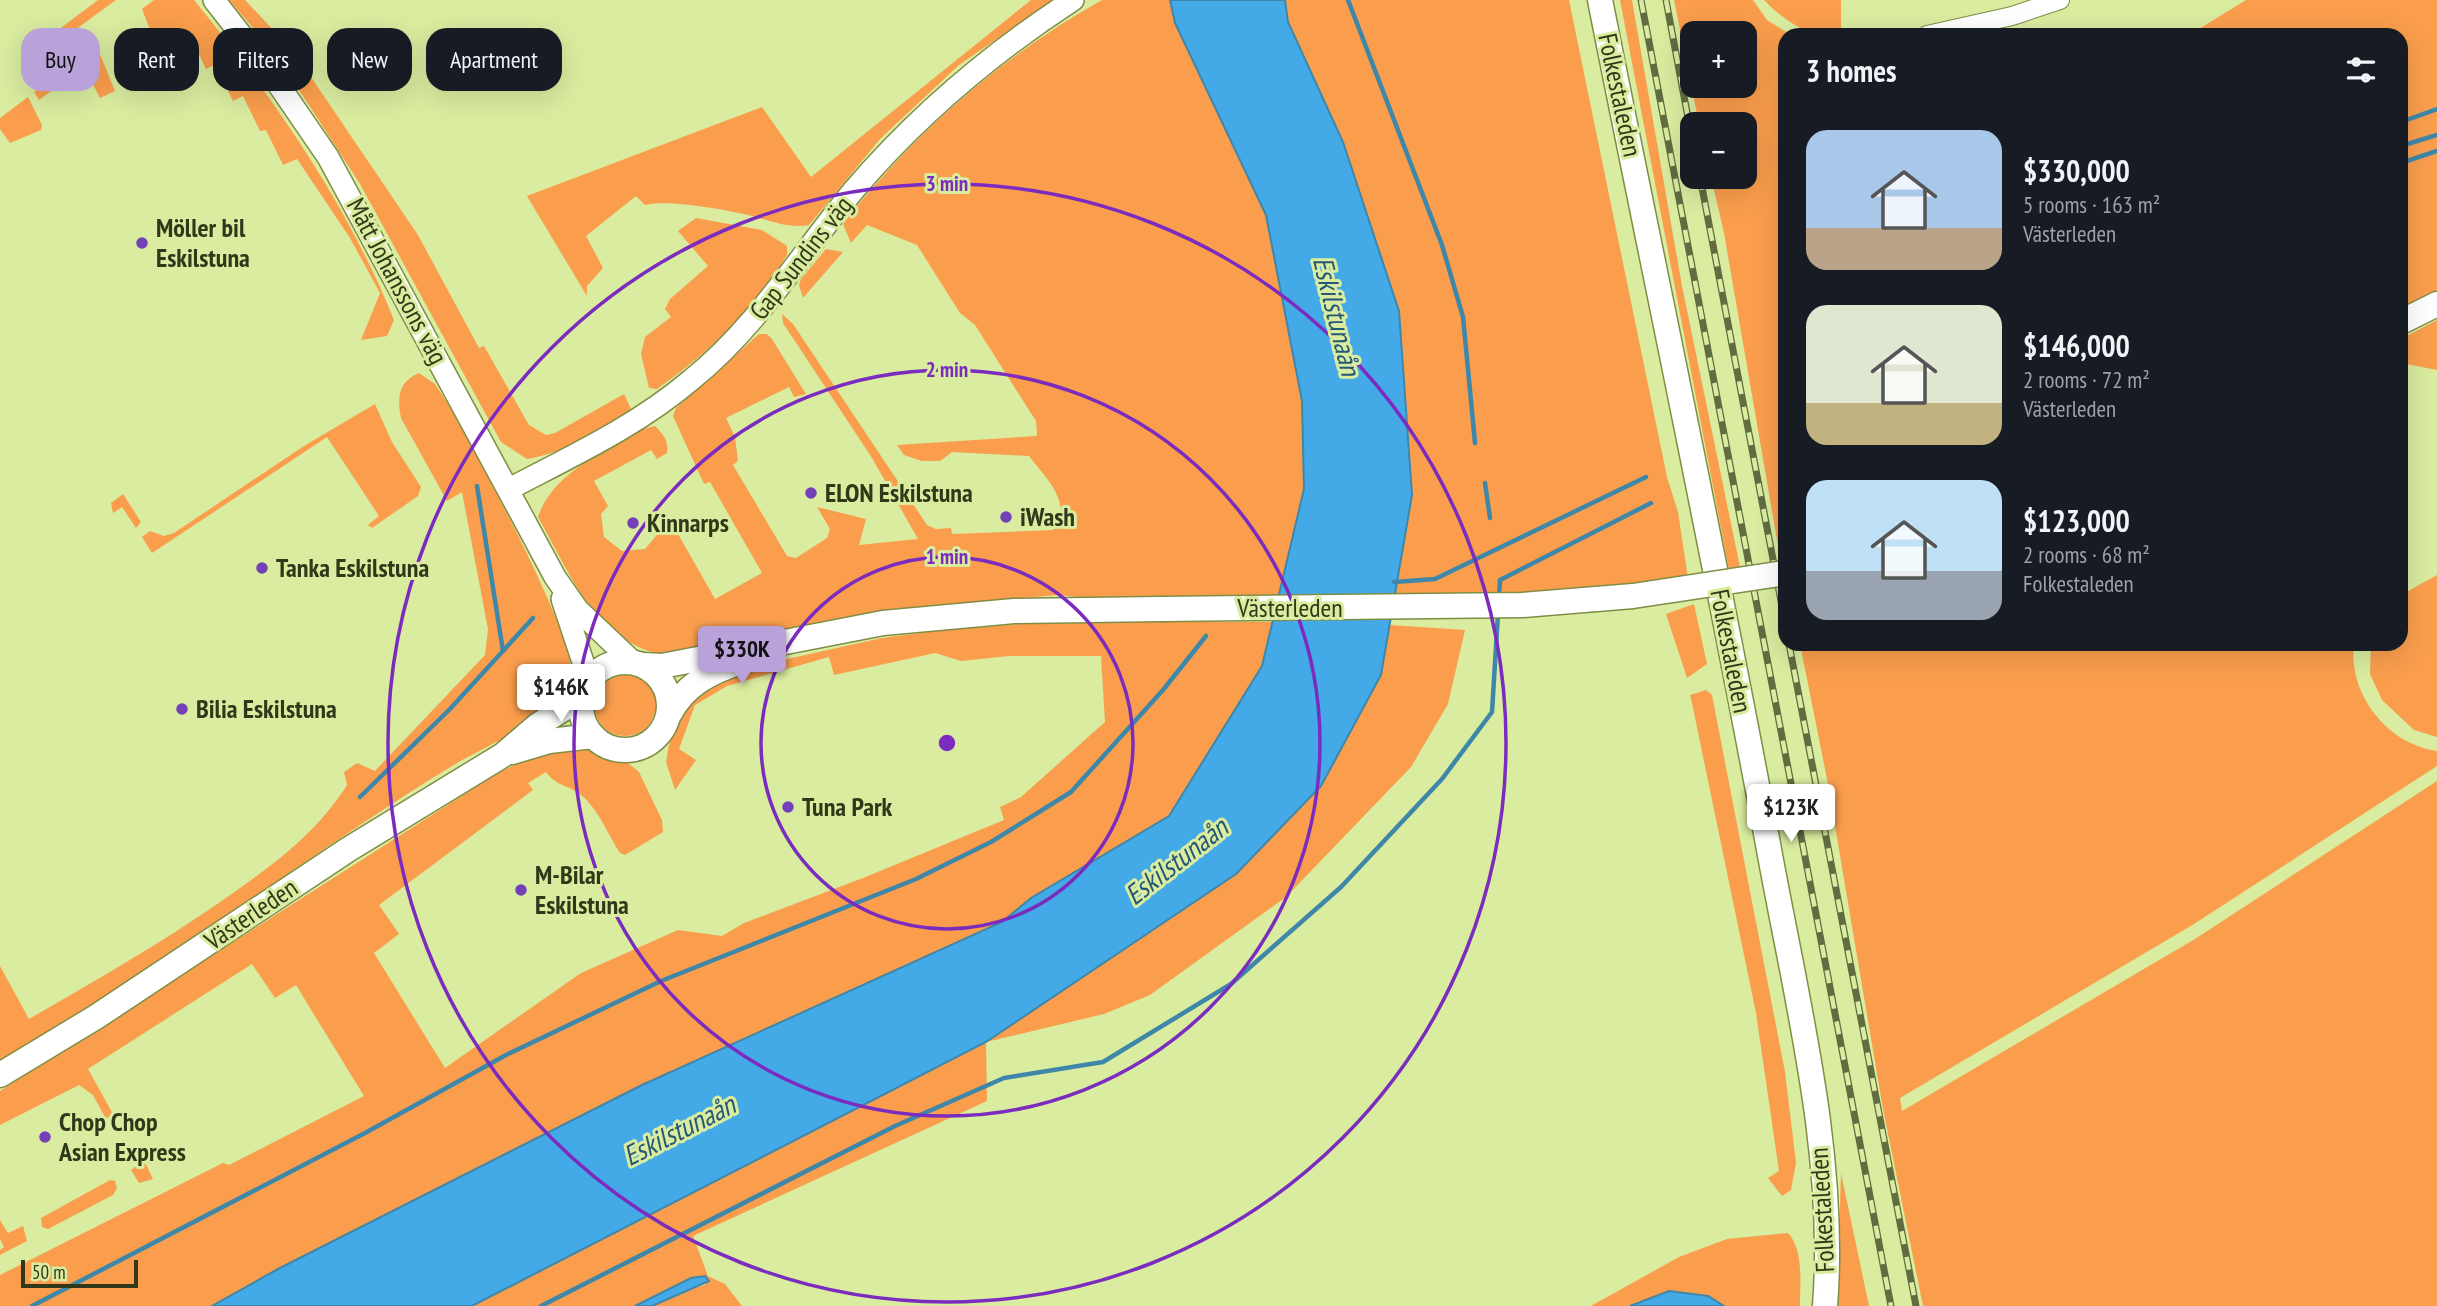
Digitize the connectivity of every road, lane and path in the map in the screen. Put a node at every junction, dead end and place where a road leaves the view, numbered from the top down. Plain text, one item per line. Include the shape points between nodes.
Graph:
1 (214, 0) edge
2 (1073, 0) edge
3 (1600, 0) edge
4 (2060, 0) edge
5 (1958, 28) edge
6 (2437, 304) edge
7 (2408, 318) edge
8 (509, 489) junction
9 (1778, 574) edge
10 (555, 577) junction
11 (796, 641) junction
12 (638, 664) junction
13 (583, 693) junction
14 (669, 715) junction
15 (593, 736) junction
16 (503, 755) junction
17 (0, 1075) edge
18 (1825, 1306) edge

1 - 8 street, Mått Johanssons väg via 328,157
2 - 8 street, Gap Sundins väg via 984,62 922,117 854,190 757,316 692,380 616,433
3 - 18 main road, Folkestaleden via 1710,538 1809,1071 1825,1212
4 - 5 street
6 - 7 main road
8 - 10 street, Mått Johanssons väg
9 - 11 main road, Västerleden, bridge via 1633,596 1522,605 946,616
10 - 12 street, Mått Johanssons väg via 578,610
10 - 13 street, Mått Johanssons väg via 585,668
11 - 12 main road, Västerleden via 662,666
11 - 14 main road, Västerleden via 718,670 678,696
12 - 13 main road via 617,662 603,668
12 - 14 main road via 663,683
13 - 15 main road via 582,714
13 - 16 main road, Västerleden
14 - 15 main road via 657,737 636,749 614,748
15 - 16 main road, Västerleden via 549,741
16 - 17 main road, Västerleden

